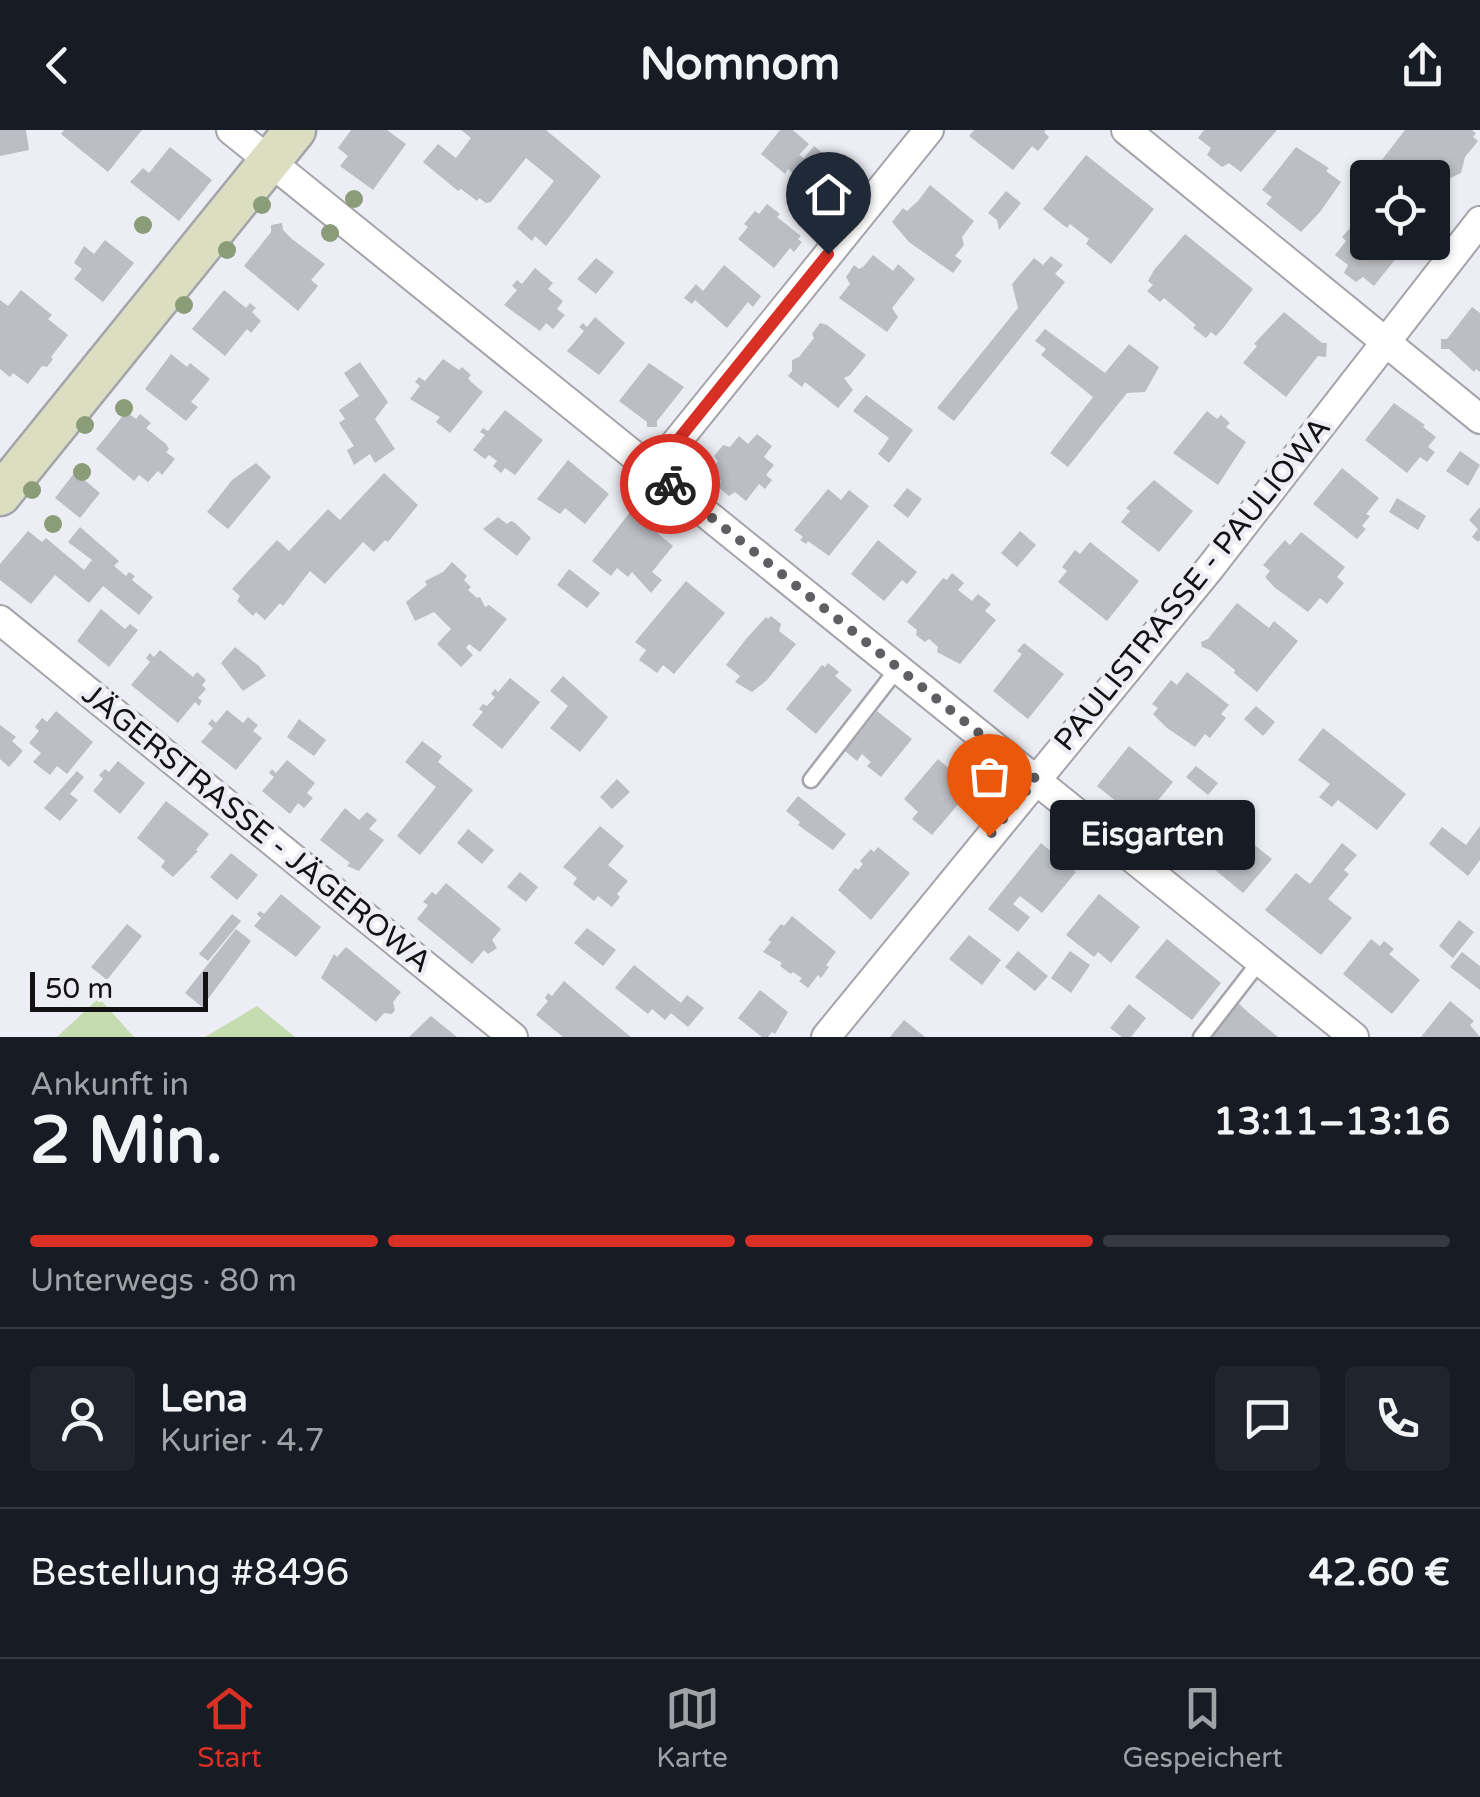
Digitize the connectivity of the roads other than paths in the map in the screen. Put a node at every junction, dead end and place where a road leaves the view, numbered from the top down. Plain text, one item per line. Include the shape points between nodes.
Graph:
1 (232, 130) edge
2 (295, 130) edge
3 (929, 130) edge
4 (1126, 130) edge
5 (270, 161) junction
6 (1480, 222) edge
7 (1384, 342) junction
8 (1480, 419) edge
9 (653, 471) junction
10 (0, 495) edge
11 (0, 620) edge
12 (898, 668) junction
13 (1036, 779) junction
14 (811, 780) dead end
15 (1260, 960) junction
16 (513, 1037) edge
17 (826, 1037) edge
18 (1201, 1037) edge
19 (1354, 1037) edge

1 - 5 street
2 - 5 street
3 - 9 street
4 - 7 street
5 - 9 street
5 - 10 street
6 - 7 street, PAULISTRASSE - PAULIOWA
7 - 8 street
7 - 13 street, PAULISTRASSE - PAULIOWA
9 - 12 street
11 - 16 street, JÄGERSTRASSE - JÄGEROWA
12 - 13 street
12 - 14 lane
13 - 15 street
13 - 17 street, PAULISTRASSE - PAULIOWA
15 - 18 lane
15 - 19 street

